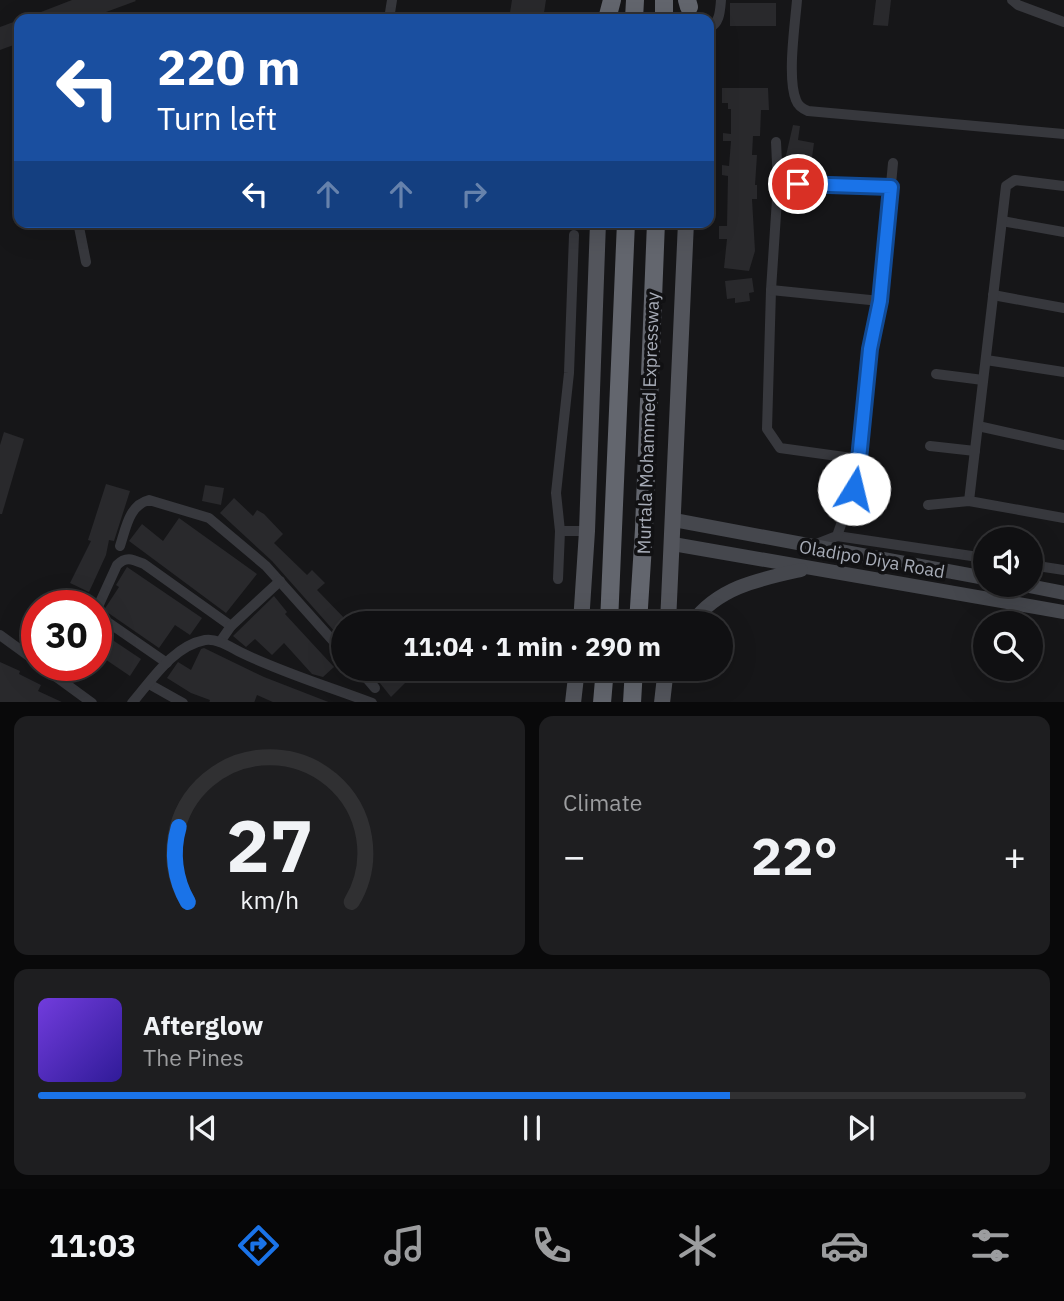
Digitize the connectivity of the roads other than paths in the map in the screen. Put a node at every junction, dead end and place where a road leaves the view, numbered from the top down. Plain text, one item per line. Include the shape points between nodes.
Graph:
1 (721, 0) edge
2 (797, 0) edge
3 (1012, 0) edge
4 (1064, 22) edge
5 (714, 24) edge
6 (1064, 134) edge
7 (776, 142) dead end
8 (893, 163) dead end
9 (778, 184) junction
10 (1064, 186) edge
11 (891, 187) junction
12 (1002, 221) junction
13 (79, 228) edge
14 (598, 228) edge
15 (626, 228) edge
16 (656, 228) edge
17 (686, 228) edge
18 (1064, 232) edge
19 (574, 235) dead end
20 (86, 262) dead end
21 (771, 289) junction
22 (993, 295) junction
23 (880, 301) junction
24 (1064, 308) edge
25 (986, 360) junction
26 (1064, 372) edge
27 (936, 374) dead end
28 (983, 380) junction
29 (978, 426) junction
30 (1064, 445) edge
31 (930, 446) dead end
32 (975, 451) junction
33 (859, 459) junction
34 (969, 501) junction
35 (928, 505) dead end
36 (1064, 518) edge
37 (674, 520) junction
38 (560, 531) junction
39 (587, 531) junction
40 (837, 536) junction
41 (673, 544) junction
42 (814, 545) junction
43 (120, 546) dead end
44 (973, 556) edge
45 (1043, 567) edge
46 (812, 568) junction
47 (1064, 570) edge
48 (973, 576) edge
49 (558, 579) dead end
50 (280, 581) junction
51 (1043, 589) edge
52 (106, 590) edge
53 (1064, 593) edge
54 (582, 611) edge
55 (610, 611) edge
56 (639, 611) edge
57 (669, 611) edge
58 (703, 611) edge
59 (1064, 612) edge
60 (112, 624) edge
61 (231, 626) junction
62 (0, 635) edge
63 (331, 638) edge
64 (220, 642) junction
65 (21, 651) edge
66 (167, 663) junction
67 (62, 681) edge
68 (369, 681) edge
69 (575, 681) edge
70 (604, 681) edge
71 (634, 681) edge
72 (665, 681) edge
73 (149, 684) junction
74 (375, 688) dead end
75 (92, 702) edge
76 (132, 702) edge
77 (183, 702) edge
78 (372, 702) edge
79 (573, 702) edge
80 (602, 702) edge
81 (632, 702) edge
82 (662, 702) edge

1 - 5 street
2 - 6 street via 793,82 801,108
3 - 4 street
7 - 9 street
8 - 11 street
9 - 11 street
9 - 21 street
10 - 12 street via 1010,182
11 - 23 street
12 - 18 street
12 - 22 street
13 - 20 street
14 - 39 main road
15 - 55 highway, Murtala Mohammed Expressway
16 - 56 highway, Murtala Mohammed Expressway
17 - 37 main road
19 - 38 street via 569,373 556,493
21 - 23 street
21 - 33 street via 767,429 772,440 780,448
22 - 24 street
22 - 25 street
23 - 33 street via 870,349
25 - 26 street
25 - 28 street
27 - 28 street
28 - 29 street
29 - 30 street
29 - 32 street
31 - 32 street
32 - 34 street
33 - 40 street via 857,479
34 - 35 street
34 - 36 street
37 - 41 main road
37 - 42 main road, Oladipo Diya Road
38 - 39 street
38 - 49 street
39 - 54 main road
40 - 42 street
40 - 44 street
41 - 46 main road, Oladipo Diya Road
41 - 57 main road
42 - 48 main road, Oladipo Diya Road
43 - 50 street via 133,509 149,500 209,518
45 - 47 street
46 - 58 main road via 745,583
46 - 59 main road, Oladipo Diya Road
50 - 61 street
50 - 63 street
51 - 53 main road
52 - 61 street via 117,565 132,558
60 - 66 street
61 - 64 street
62 - 65 street
64 - 66 street via 208,640 185,648
64 - 78 street via 275,669
66 - 73 street
67 - 75 street
68 - 74 street
69 - 79 main road
70 - 80 highway
71 - 81 highway
72 - 82 main road
73 - 76 street
73 - 77 street

